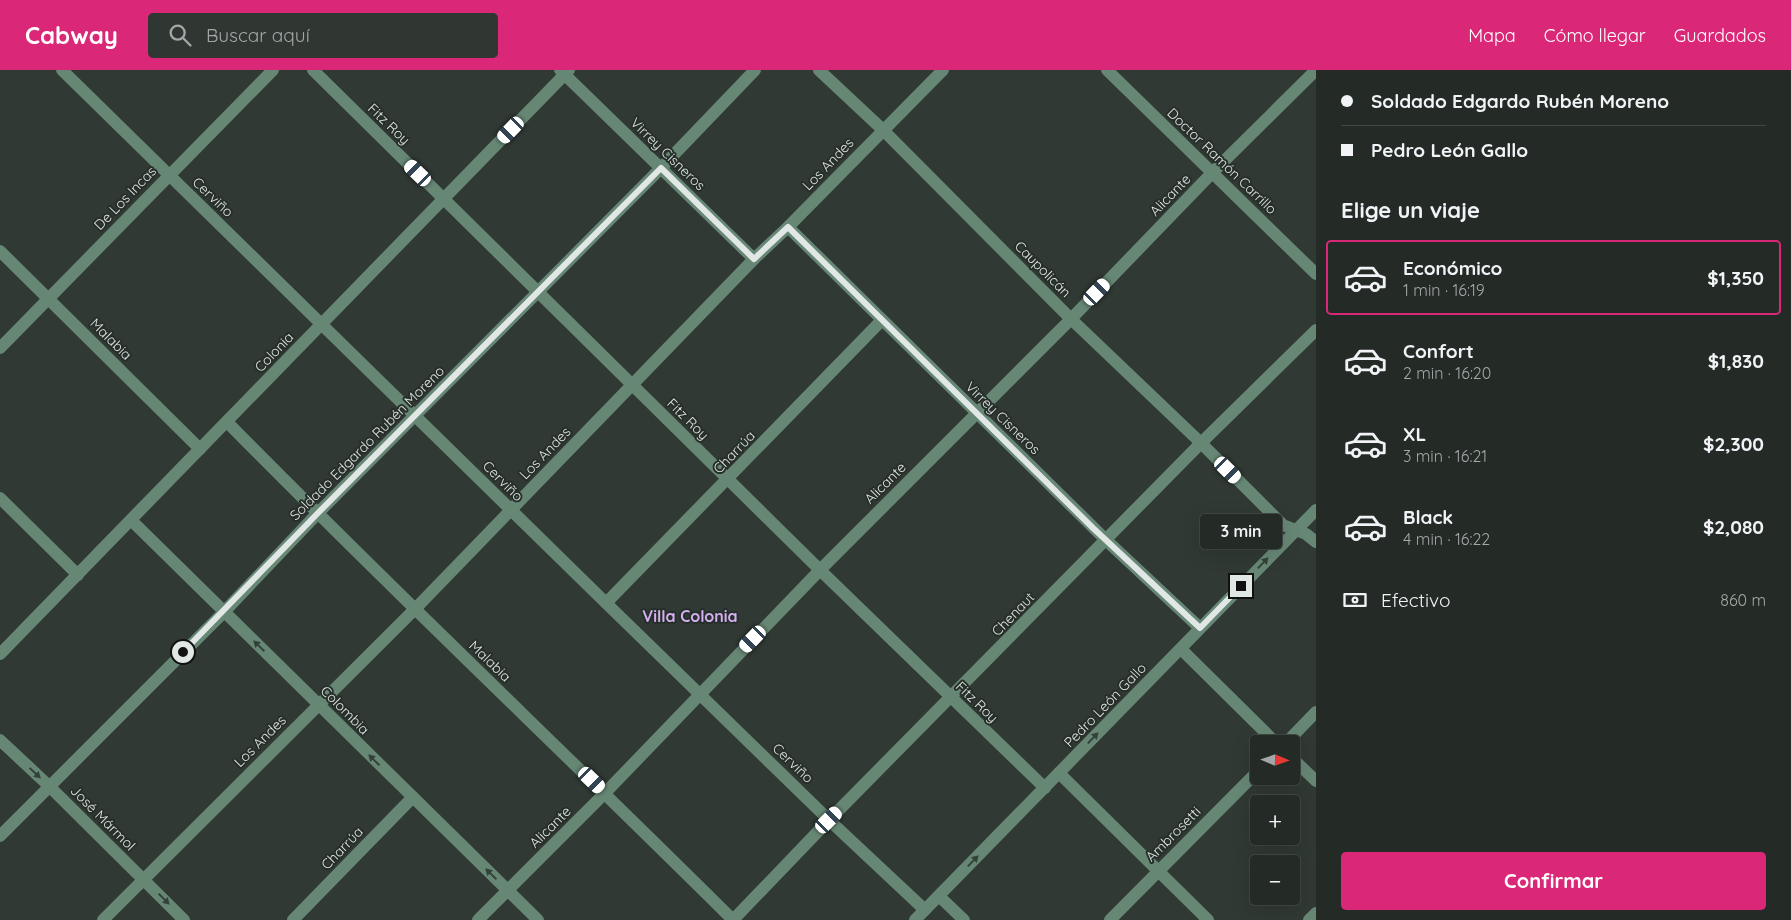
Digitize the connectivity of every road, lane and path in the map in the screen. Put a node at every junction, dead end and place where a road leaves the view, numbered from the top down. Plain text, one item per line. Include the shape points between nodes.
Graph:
1 (62, 70) edge
2 (273, 70) edge
3 (313, 70) edge
4 (755, 70) edge
5 (819, 70) edge
6 (943, 70) edge
7 (1107, 70) edge
8 (1316, 70) edge
9 (565, 72) edge
10 (883, 130) junction
11 (661, 168) junction
12 (1212, 173) junction
13 (169, 175) junction
14 (445, 199) junction
15 (788, 227) junction
16 (0, 252) edge
17 (754, 259) junction
18 (1316, 274) edge
19 (538, 291) junction
20 (48, 298) junction
21 (1071, 319) junction
22 (882, 320) junction
23 (321, 324) junction
24 (1316, 330) edge
25 (0, 348) edge
26 (633, 384) junction
27 (976, 414) junction
28 (416, 415) junction
29 (228, 422) junction
30 (1201, 443) junction
31 (200, 449) junction
32 (728, 480) junction
33 (0, 498) edge
34 (511, 510) junction
35 (1316, 510) edge
36 (317, 514) junction
37 (131, 520) junction
38 (1295, 530) junction
39 (1106, 540) junction
40 (1316, 542) edge
41 (820, 570) junction
42 (78, 575) junction
43 (606, 603) junction
44 (415, 609) junction
45 (224, 612) junction
46 (1200, 628) junction
47 (1181, 648) junction
48 (0, 654) edge
49 (700, 694) junction
50 (951, 698) junction
51 (318, 705) junction
52 (1316, 712) edge
53 (1268, 735) edge
54 (1294, 735) edge
55 (0, 740) edge
56 (1300, 766) edge
57 (1059, 773) junction
58 (1250, 779) edge
59 (1316, 781) edge
60 (49, 786) junction
61 (1044, 788) junction
62 (605, 793) junction
63 (413, 797) junction
64 (829, 820) junction
65 (0, 836) edge
66 (1157, 871) junction
67 (144, 880) junction
68 (507, 890) junction
69 (939, 896) junction
70 (925, 910) junction
71 (1316, 913) edge
72 (103, 920) edge
73 (184, 920) edge
74 (294, 920) edge
75 (478, 920) edge
76 (538, 920) edge
77 (733, 920) edge
78 (915, 920) edge
79 (964, 920) edge
80 (1110, 920) edge
81 (1208, 920) edge
82 (1309, 920) edge

1 - 13 street, Cerviño
2 - 13 street, De Los Incas
3 - 14 street, Fitz Roy
4 - 11 street, Soldado Edgardo Rubén Moreno
5 - 10 street, Caupolicán
6 - 10 street, Los Andes
7 - 12 street, Doctor Ramón Carrillo
8 - 12 street, Alicante
9 - 11 street, Virrey Cisneros
9 - 14 street, Colonia
10 - 15 street, Los Andes
10 - 21 street, Caupolicán
11 - 17 street, Virrey Cisneros
11 - 19 street, Soldado Edgardo Rubén Moreno
12 - 18 street, Doctor Ramón Carrillo
12 - 21 street, Alicante
13 - 20 street, De Los Incas
13 - 23 street, Cerviño
14 - 19 street, Fitz Roy
14 - 23 street, Colonia
15 - 17 street, Los Andes
15 - 22 street, Virrey Cisneros
16 - 20 street, Malabia
17 - 26 street, Los Andes
19 - 26 street, Fitz Roy
19 - 28 street, Soldado Edgardo Rubén Moreno
20 - 25 street, De Los Incas
20 - 31 street, Malabia
21 - 27 street, Alicante
21 - 30 street, Caupolicán
22 - 27 street, Virrey Cisneros
22 - 32 street, Charrúa
23 - 28 street, Cerviño
23 - 29 street, Colonia
24 - 30 street, Chenaut
26 - 32 street, Fitz Roy
26 - 34 street, Los Andes
27 - 39 street, Virrey Cisneros
27 - 41 street, Alicante
28 - 34 street, Cerviño
28 - 36 street, Soldado Edgardo Rubén Moreno
29 - 31 street, Colonia
29 - 36 street, Malabia
30 - 38 street, Caupolicán via 1282,525
30 - 39 street, Chenaut
31 - 37 street, Colonia
32 - 41 street, Fitz Roy
32 - 43 street, Charrúa
33 - 42 street
34 - 43 street, Cerviño
34 - 44 street, Los Andes
35 - 38 street, Pedro León Gallo
36 - 44 street, Malabia
36 - 45 street, Soldado Edgardo Rubén Moreno
37 - 42 street, Colonia
37 - 45 street, Colombia
38 - 40 street, Caupolicán
46 -> 38 street, Pedro León Gallo
39 - 46 street, Virrey Cisneros
39 - 50 street, Chenaut
41 - 49 street, Alicante
41 - 50 street, Fitz Roy
42 - 48 street, Colonia
43 - 49 street, Cerviño
44 - 51 street, Los Andes
44 - 62 street, Malabia
51 -> 45 street, Colombia
45 - 60 street, Soldado Edgardo Rubén Moreno
46 - 47 street, Pedro León Gallo
47 - 53 street
57 -> 47 street, Pedro León Gallo
49 - 62 street, Alicante
49 - 64 street, Cerviño
50 - 61 street, Fitz Roy
50 - 64 street, Chenaut
63 -> 51 street, Colombia
51 - 67 street, Los Andes
52 - 54 street
55 -> 60 street, José Mármol
56 - 59 street
57 - 61 street, Pedro León Gallo
57 - 66 street
58 - 66 street, Ambrosetti
60 - 65 street, Soldado Edgardo Rubén Moreno
60 - 67 street, José Mármol
69 -> 61 street, Pedro León Gallo
62 - 68 street, Alicante
62 - 77 street, Malabia
68 -> 63 street, Colombia
63 - 74 street, Charrúa
64 - 70 street, Cerviño
64 - 77 street, Chenaut
66 - 80 street, Ambrosetti
66 - 81 street
67 - 72 street, Los Andes
67 -> 73 street, José Mármol
68 - 75 street, Alicante
68 - 76 street, Colombia
69 - 70 street, Pedro León Gallo
69 - 79 street
70 - 78 street, Pedro León Gallo
71 - 82 street

